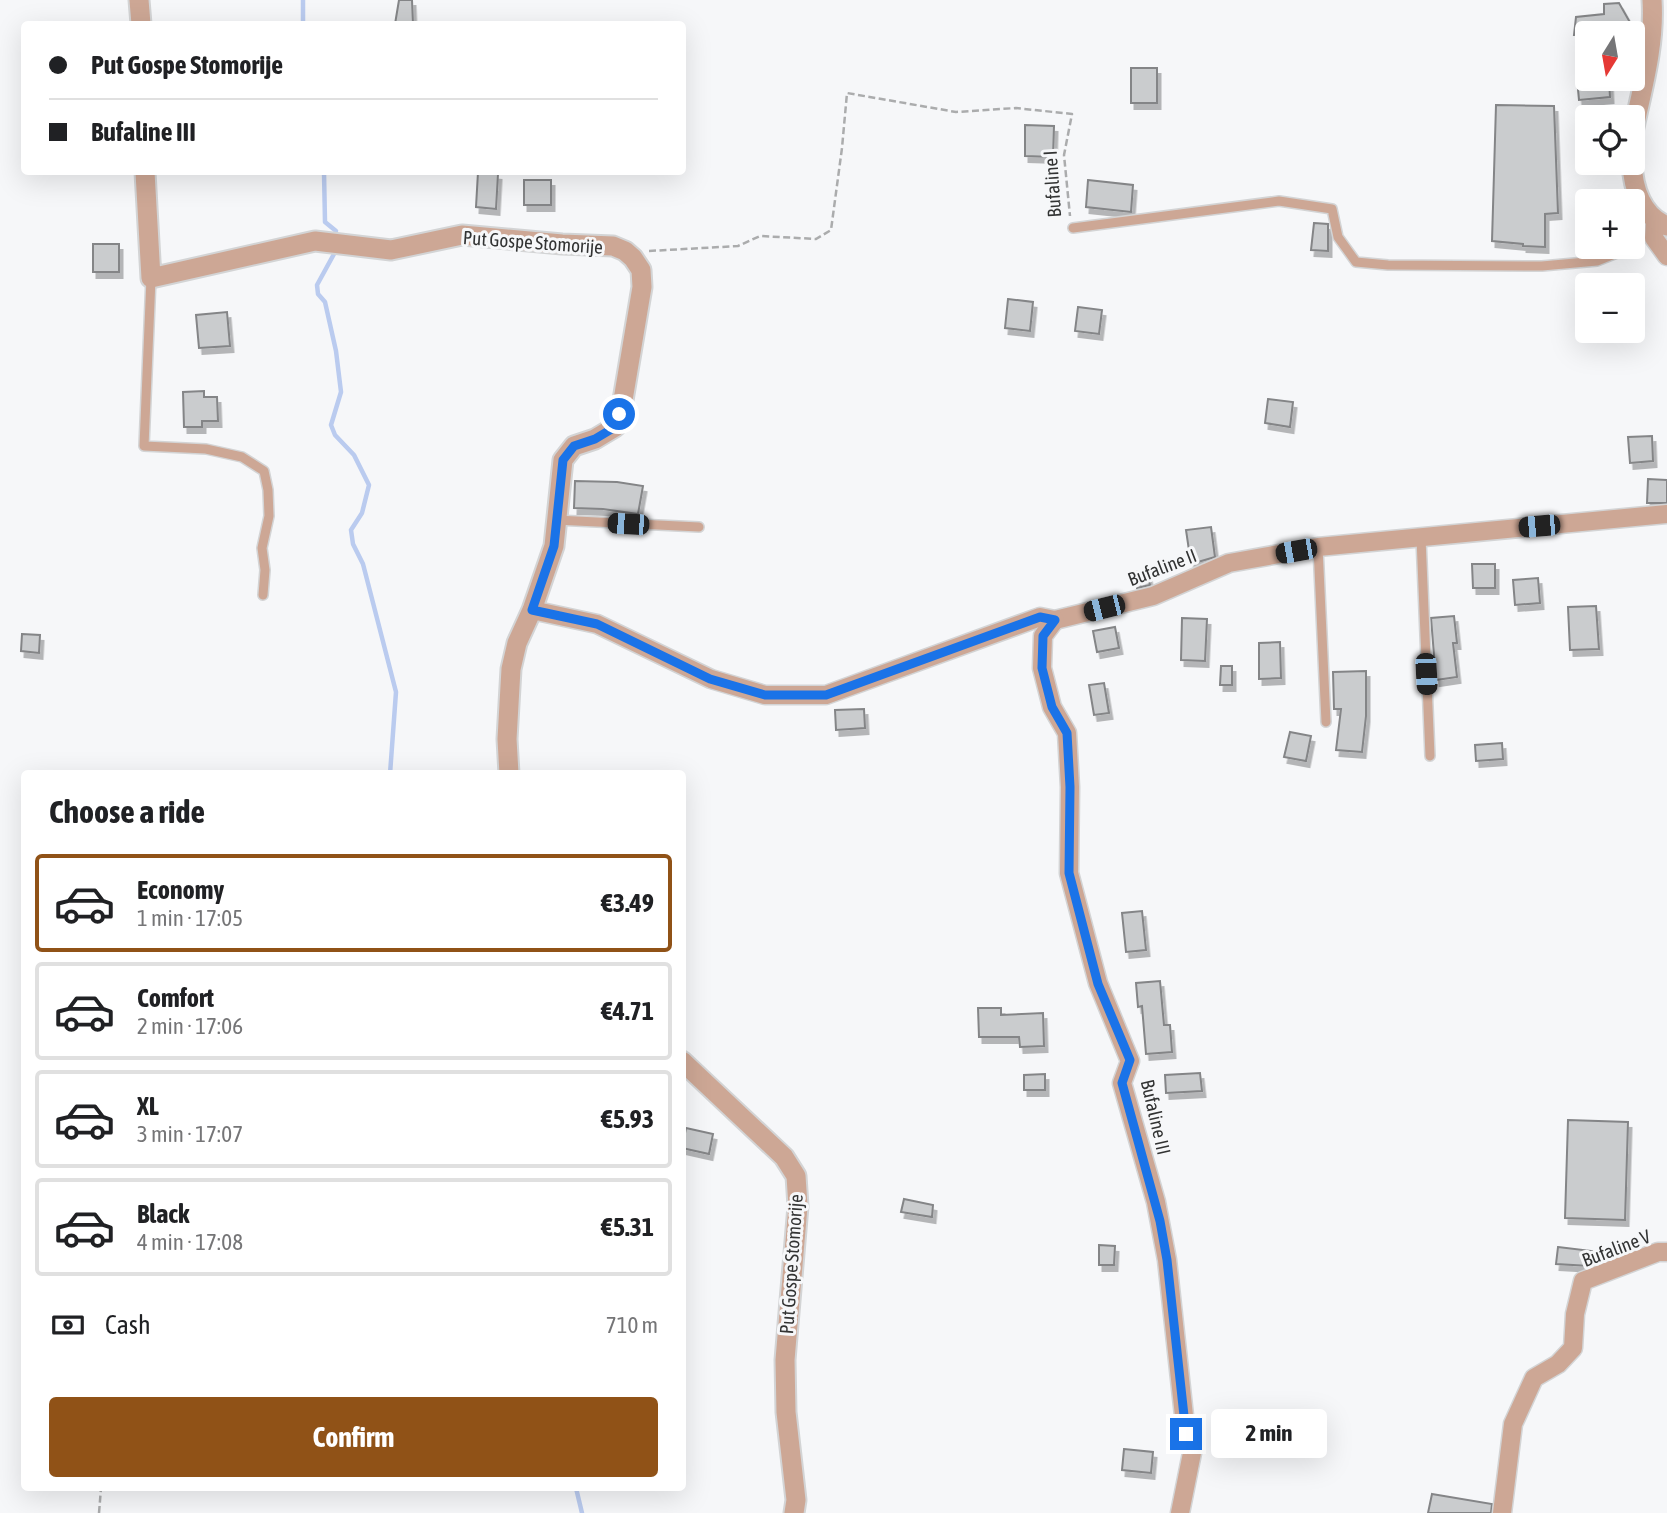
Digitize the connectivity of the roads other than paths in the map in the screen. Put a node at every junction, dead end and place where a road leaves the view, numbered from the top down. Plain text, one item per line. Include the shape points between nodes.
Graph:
1 (139, 0) edge
2 (1652, 0) edge
3 (141, 21) edge
4 (1639, 105) edge
5 (145, 175) edge
6 (1632, 175) edge
7 (1073, 228) road end
8 (1659, 229) edge
9 (1667, 256) edge
10 (1602, 259) edge
11 (151, 278) junction
12 (1667, 514) edge
13 (556, 520) junction
14 (699, 527) dead end
15 (1421, 538) junction
16 (1318, 547) junction
17 (263, 594) dead end
18 (532, 610) junction
19 (1055, 620) junction
20 (1326, 722) dead end
21 (1430, 756) dead end
22 (509, 770) edge
23 (686, 1065) edge
24 (1667, 1252) edge
25 (794, 1513) edge
26 (1180, 1513) edge
27 (1502, 1513) edge

1 - 3 street
2 - 4 street via 1648,62
5 - 11 street
6 - 8 street via 1642,205
7 - 10 lane, Bufaline I via 1279,201 1332,209 1338,237 1356,262 1542,266
8 - 9 street
11 - 13 street, Put Gospe Stomorije via 315,241 391,250 462,235 612,246 625,251 641,270 642,287 623,400 615,427 574,446 563,460
11 - 17 lane via 144,446 205,449 242,457 264,471 269,516 262,548
12 - 15 street, Bufaline II
13 - 14 lane
13 - 18 street, Put Gospe Stomorije via 554,546
15 - 16 street, Bufaline II
15 - 21 lane
16 - 19 street, Bufaline II via 1229,563 1153,596
16 - 20 lane
18 - 19 street, Bufaline II via 597,624 710,679 765,695 826,695 1040,617
18 - 22 street, Put Gospe Stomorije via 511,669
19 - 26 street, Bufaline III via 1043,636 1042,668 1052,707 1067,733 1069,873 1098,984 1130,1060 1122,1083 1156,1202 1167,1260 1186,1434 1192,1453
23 - 25 street, Put Gospe Stomorije via 784,1157 796,1176 798,1206 785,1360
24 - 27 street, Bufaline V via 1583,1281 1573,1348 1558,1364 1534,1378 1513,1424

